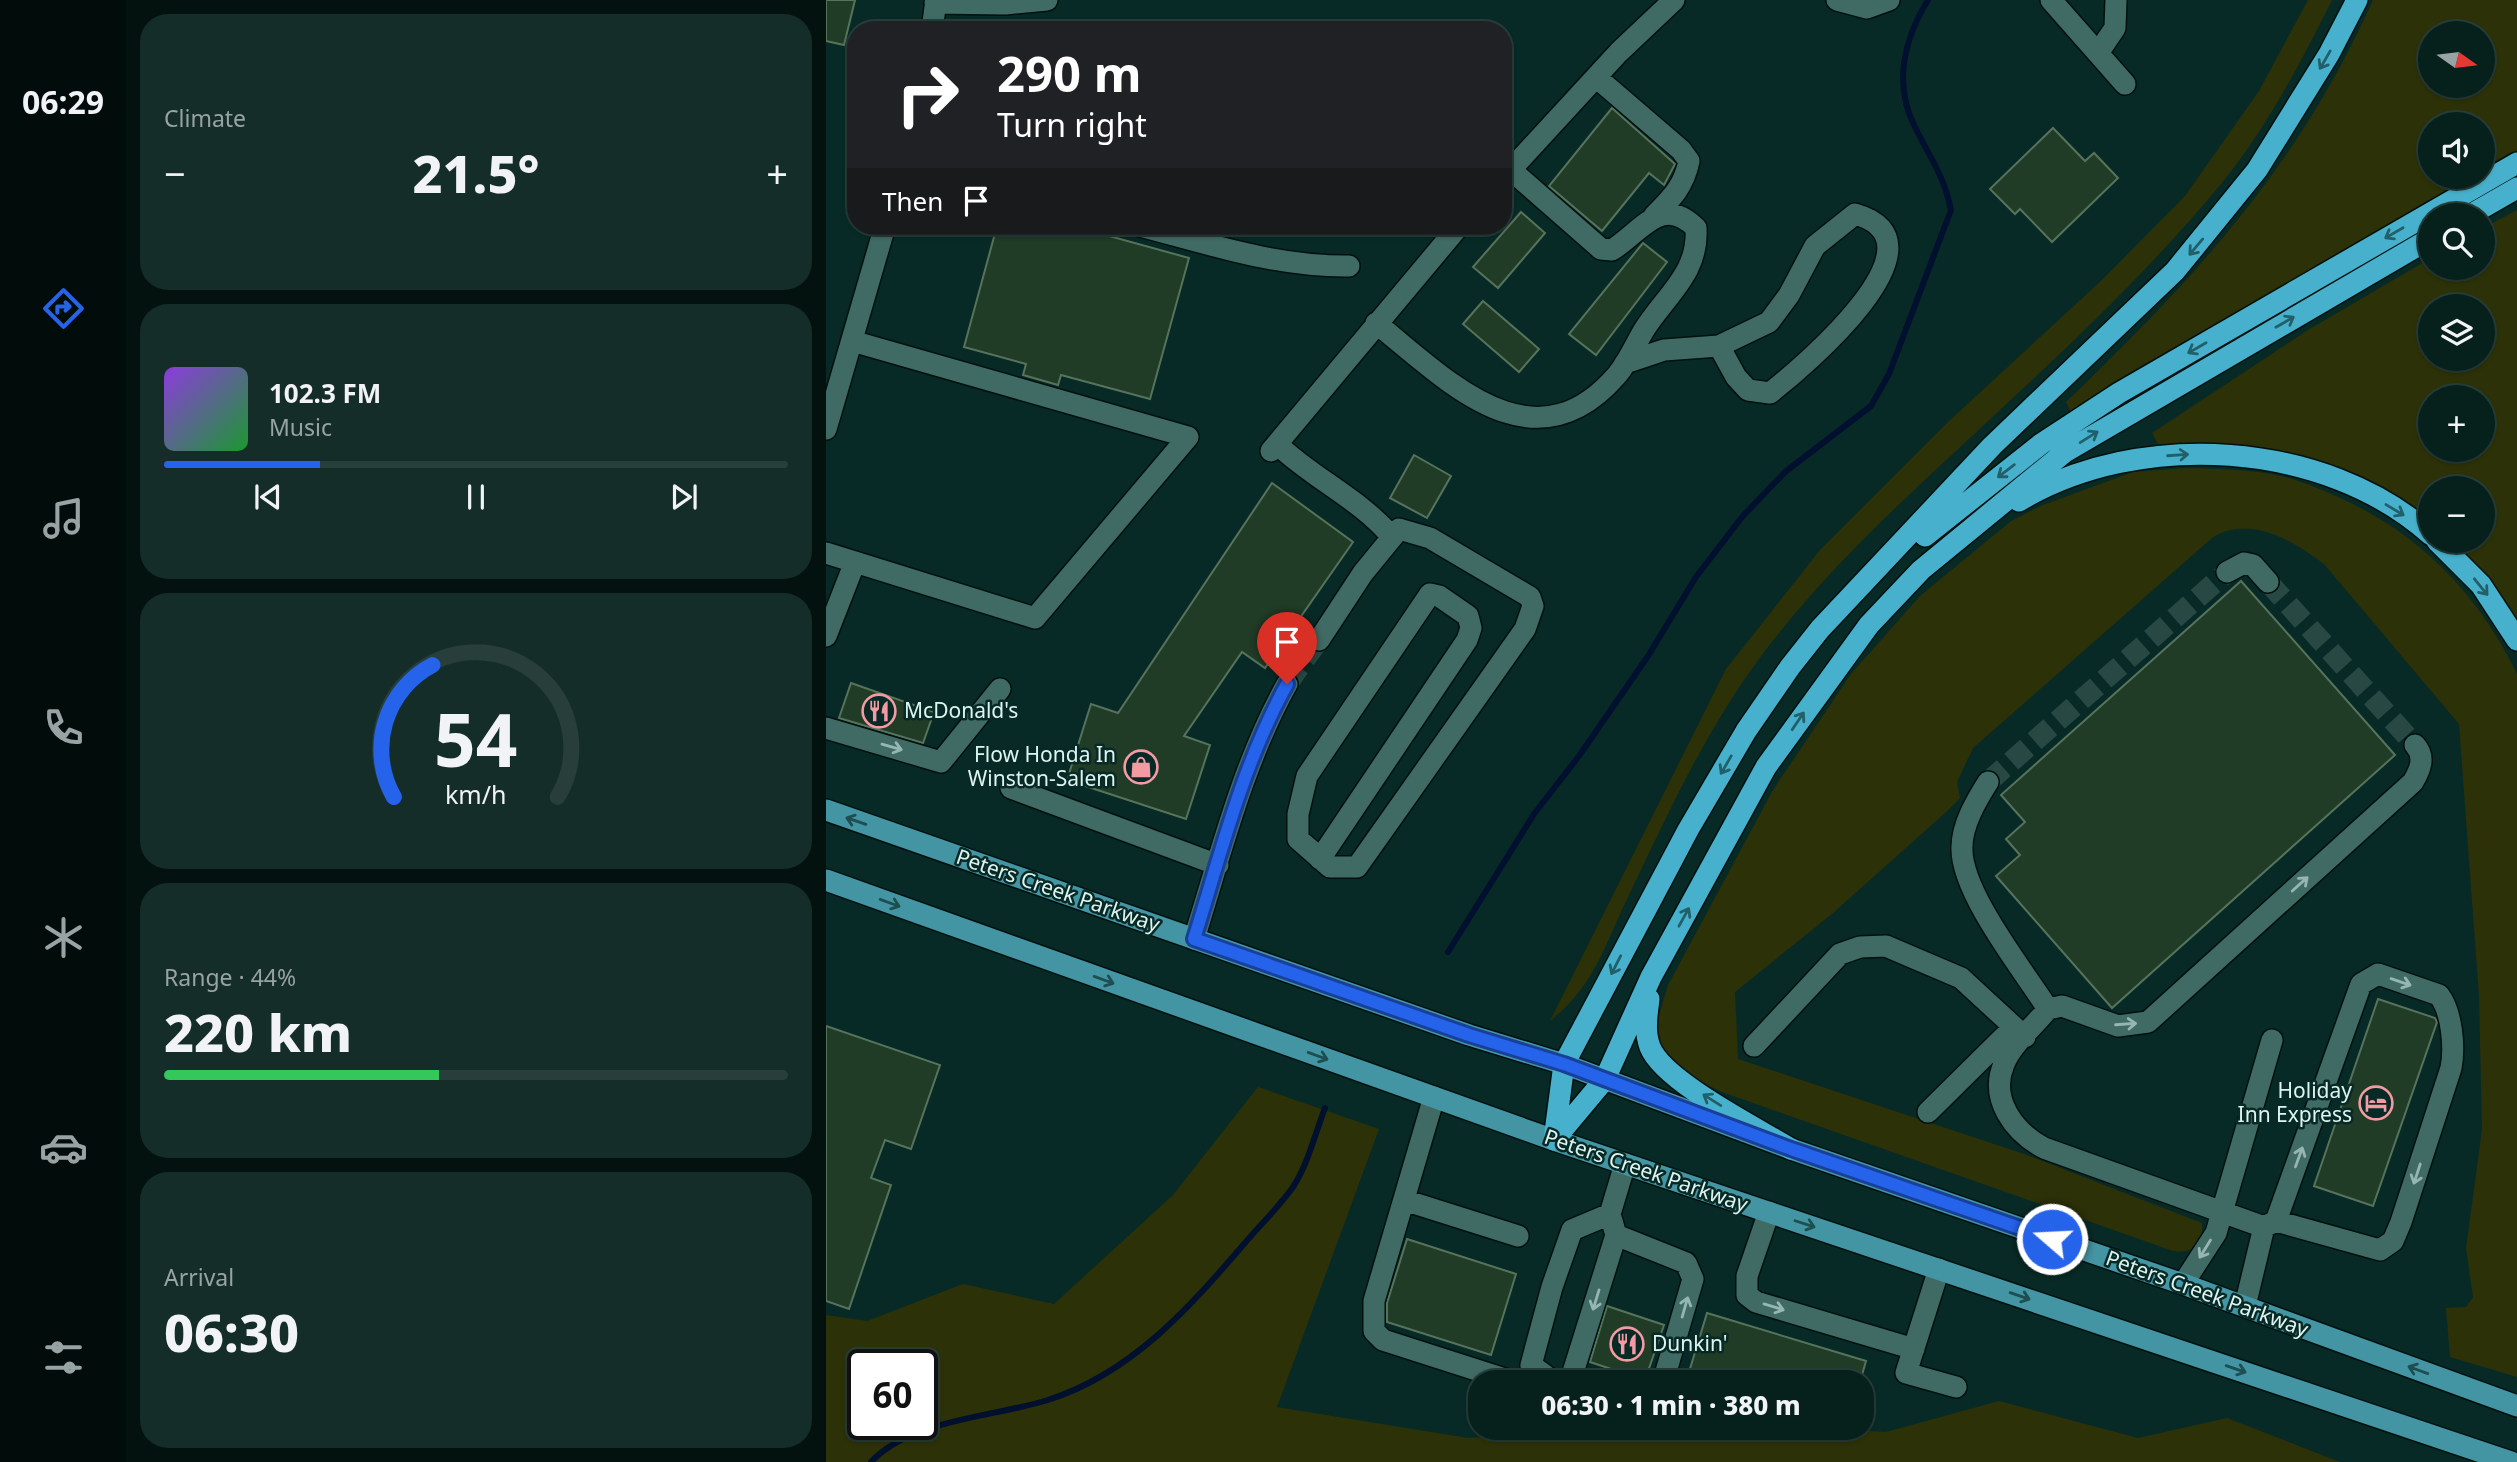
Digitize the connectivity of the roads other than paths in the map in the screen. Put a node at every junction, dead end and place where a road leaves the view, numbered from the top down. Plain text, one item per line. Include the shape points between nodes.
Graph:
1 (1047, 0) edge
2 (1674, 0) edge
3 (1837, 0) edge
4 (1889, 0) edge
5 (2051, 0) edge
6 (2116, 0) edge
7 (2357, 0) edge
8 (936, 1) edge
9 (1010, 2) edge
10 (933, 21) edge
11 (2098, 53) junction
12 (1596, 77) junction
13 (2125, 84) dead end
14 (2517, 163) edge
15 (1512, 169) edge
16 (1512, 178) edge
17 (2517, 188) edge
18 (2490, 203) edge
19 (1654, 216) junction
20 (882, 235) edge
21 (1175, 235) edge
22 (1451, 235) edge
23 (2418, 246) edge
24 (1349, 266) dead end
25 (1376, 323) junction
26 (852, 341) junction
27 (1719, 346) junction
28 (1625, 363) junction
29 (826, 429) edge
30 (2418, 523) edge
31 (1391, 536) junction
32 (1957, 538) junction
33 (826, 553) edge
34 (2449, 553) edge
35 (855, 562) junction
36 (2227, 572) tunnel mouth
37 (2268, 582) tunnel mouth
38 (1820, 629) junction
39 (826, 636) edge
40 (1319, 640) tunnel mouth
41 (2517, 640) edge
42 (1287, 684) tunnel mouth
43 (1000, 690) dead end
44 (826, 728) edge
45 (2415, 745) tunnel mouth
46 (1987, 782) tunnel mouth
47 (1011, 788) dead end
48 (826, 810) edge
49 (1320, 859) junction
50 (1218, 865) junction
51 (826, 880) edge
52 (1194, 939) junction
53 (1651, 977) junction
54 (2055, 1008) junction
55 (2020, 1032) junction
56 (2272, 1040) dead end
57 (1754, 1046) dead end
58 (1564, 1064) junction
59 (1605, 1079) junction
60 (1434, 1097) junction
61 (1928, 1112) dead end
62 (1554, 1140) junction
63 (1791, 1149) junction
64 (1625, 1164) junction
65 (1404, 1200) junction
66 (1769, 1212) junction
67 (2222, 1212) junction
68 (1610, 1214) junction
69 (2270, 1224) junction
70 (1616, 1235) junction
71 (1518, 1236) dead end
72 (1939, 1269) junction
73 (2183, 1284) junction
74 (2245, 1306) junction
75 (1914, 1349) junction
76 (1477, 1370) edge
77 (1535, 1370) edge
78 (1574, 1370) edge
79 (1666, 1370) edge
80 (1956, 1387) dead end
81 (2517, 1406) edge
82 (2511, 1462) edge

1 - 9 street
2 - 12 street
3 - 4 street via 1867,8
5 - 11 street
6 - 11 street via 2115,28
7 -> 38 highway via 2258,170 2183,261 1992,446
8 - 9 street
8 - 10 street
11 - 13 street
12 - 15 street
12 - 19 street via 1689,161 1676,195
14 -> 38 highway via 2119,393 2041,444 1955,509
16 - 19 street via 1601,249 1612,250
17 - 18 highway
19 - 28 street via 1686,218 1696,228 1697,245 1685,276
20 - 26 street
21 - 24 street via 1309,267
22 - 25 street
32 -> 23 highway via 2065,452
25 - 28 street via 1449,382 1510,416 1538,419 1566,411 1590,399
25 - 31 street via 1274,448 1376,519
26 - 29 street
26 - 35 street via 1188,437 1035,618
27 - 27 street via 1748,390 1770,393 1802,368 1858,310 1882,274 1888,243 1884,229 1872,218 1855,214 1841,223 1815,246 1769,322
27 - 28 street via 1664,350
32 -> 30 highway via 2030,494 2090,469 2194,454 2237,456 2314,471
31 - 40 street
31 - 49 street via 1399,529 1430,538 1530,597 1533,606 1525,629 1357,867 1330,867
53 -> 32 highway via 1766,767 1813,698 1869,625
33 - 35 street
34 -> 41 highway via 2481,585
35 - 39 street
36 - 37 street via 2244,563 2253,565
38 -> 58 highway via 1746,731 1650,899
42 - 50 street via 1268,718
44 -> 43 street via 941,762
54 -> 45 street via 2110,1024 2148,1022 2413,782 2421,766 2420,749
46 - 54 street via 1973,807 1962,847 1967,882
47 - 50 street
52 -> 48 main road, Peters Creek Parkway
49 - 49 street via 1298,839 1298,814 1307,776 1430,594 1439,596 1468,616 1467,640
50 - 52 street
51 -> 60 main road, Peters Creek Parkway
52 - 58 main road, Peters Creek Parkway
53 - 59 highway
63 -> 53 highway via 1671,1076 1659,1063 1646,1027
54 - 55 street
55 - 57 street via 1961,978 1886,946 1860,947 1840,954
55 - 61 street
55 - 67 street via 2004,1063 1999,1090 2005,1111 2027,1139
56 - 67 street
58 - 59 main road, Peters Creek Parkway
58 - 62 highway
59 - 62 highway
59 - 63 main road, Peters Creek Parkway
60 - 62 main road, Peters Creek Parkway
60 - 65 street
62 - 64 main road, Peters Creek Parkway
63 - 73 main road, Peters Creek Parkway
64 - 66 main road, Peters Creek Parkway
64 - 68 street
65 - 71 street
65 - 76 street via 1374,1301 1374,1331 1383,1340
66 -> 72 main road, Peters Creek Parkway
66 -> 75 street via 1748,1276 1747,1295 1755,1302
67 - 69 street
67 -> 73 street via 2216,1233
68 - 70 street
68 - 77 street via 1572,1230 1531,1365
69 -> 69 street via 2361,984 2378,974 2439,995 2449,1024 2452,1060 2393,1241 2380,1250
69 - 74 street
70 -> 78 street
79 -> 70 street via 1693,1279 1686,1263
72 - 75 street
72 -> 82 main road, Peters Creek Parkway
73 - 74 main road, Peters Creek Parkway
81 -> 74 main road, Peters Creek Parkway
75 - 80 street via 1906,1373

